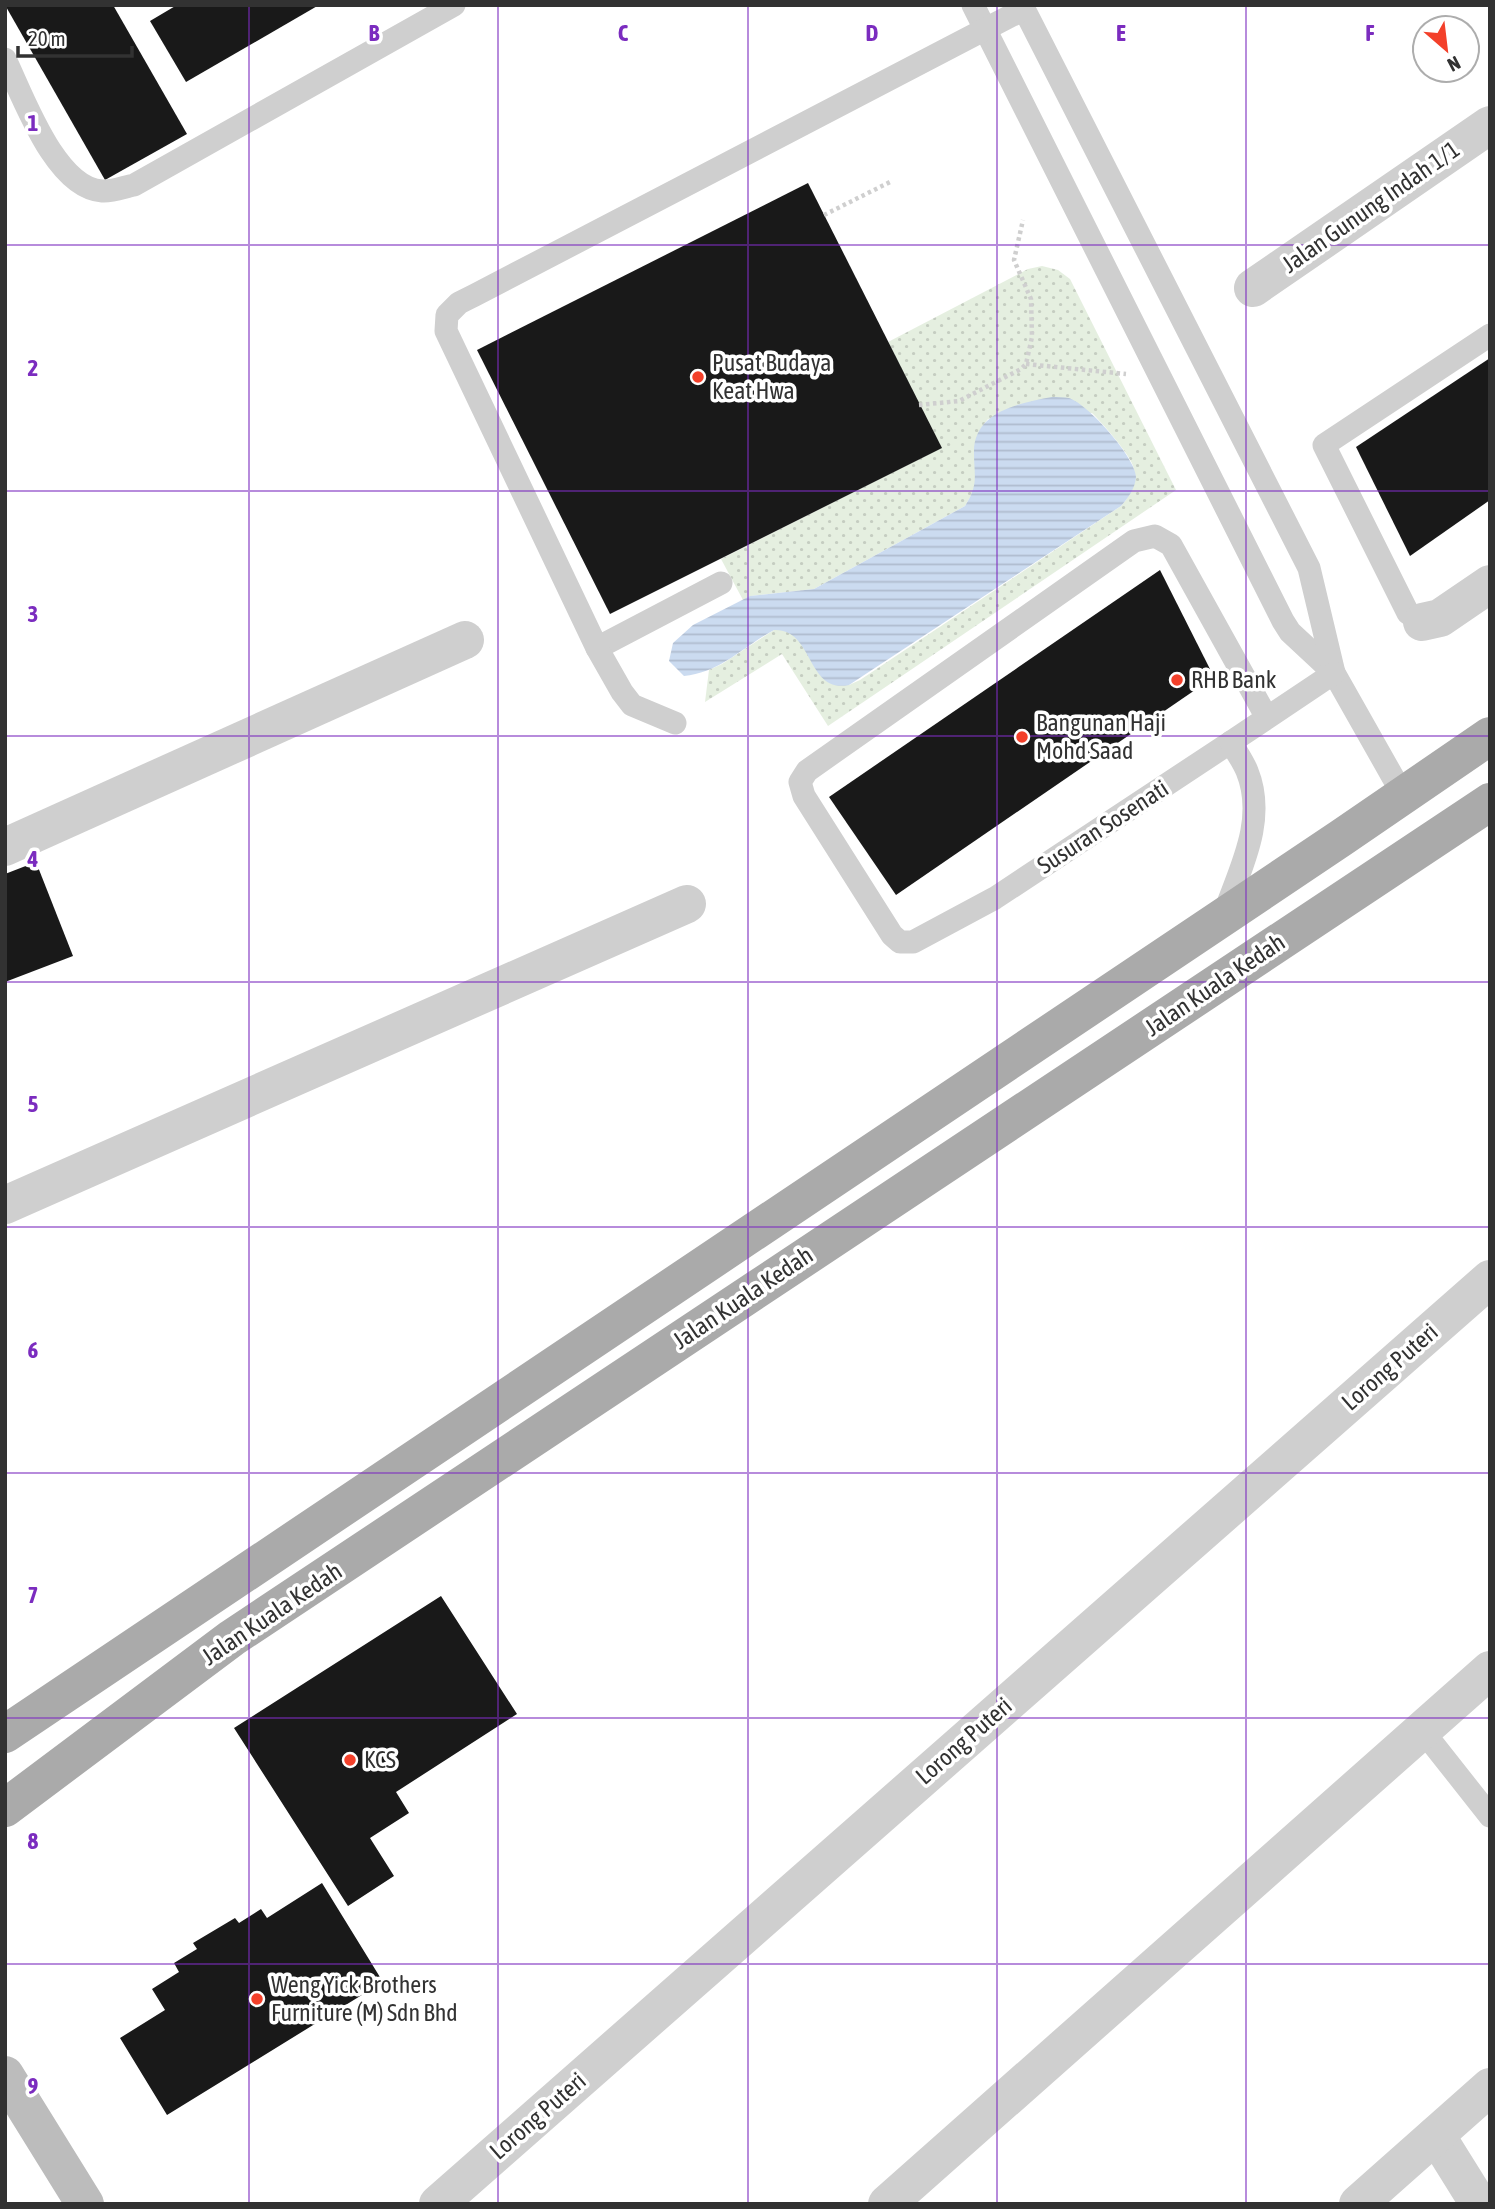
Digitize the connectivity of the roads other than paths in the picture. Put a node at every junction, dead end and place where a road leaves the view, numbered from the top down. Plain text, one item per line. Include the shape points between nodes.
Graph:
1 (454, 5) edge
2 (972, 5) edge
3 (1023, 7) edge
4 (985, 30) junction
5 (5, 59) edge
6 (1490, 125) edge
7 (1253, 288) dead end
8 (1490, 335) edge
9 (721, 583) dead end
10 (1490, 584) edge
11 (1422, 622) joint
12 (465, 640) dead end
13 (597, 648) junction
14 (1334, 673) junction
15 (1267, 718) junction
16 (676, 723) dead end
17 (1490, 736) edge
18 (1231, 742) junction
19 (1403, 795) junction
20 (1490, 802) edge
21 (5, 847) edge
22 (687, 904) dead end
23 (1223, 916) junction
24 (5, 1205) edge
25 (1490, 1279) edge
26 (1490, 1670) edge
27 (1422, 1730) junction
28 (5, 1734) edge
29 (9, 1807) edge
30 (1490, 1816) edge
31 (5, 2075) edge
32 (1490, 2087) edge
33 (1436, 2135) junction
34 (85, 2204) edge
35 (438, 2204) edge
36 (887, 2204) edge
37 (1359, 2204) edge
38 (1479, 2204) edge

1 - 5 lane via 134,185 101,191 75,182 51,155
2 - 4 lane
3 - 4 lane
3 - 14 lane via 1309,568
4 - 13 lane via 467,299 447,315 446,331
4 - 14 lane via 1283,621
6 - 7 street, Jalan Gunung Indah 1/1
8 - 11 lane via 1324,445 1408,614
9 - 13 lane
10 - 11 street via 1440,618
12 - 21 street
13 - 16 lane via 632,705
14 - 15 lane, Susuran Sosenati
14 - 19 lane
15 - 18 lane, Susuran Sosenati
15 - 18 lane, Susuran Sosenati via 1171,545 1155,536 1134,541 807,771 800,782 804,796 892,934 900,943 913,942 995,898
17 - 19 main road, Jalan Kuala Kedah
18 - 23 lane via 1247,771 1255,810 1254,831
19 - 23 main road, Jalan Kuala Kedah
20 - 29 main road, Jalan Kuala Kedah via 232,1638
22 - 24 street
23 - 28 main road, Jalan Kuala Kedah
25 - 35 street, Lorong Puteri
26 - 27 street
27 - 30 lane
27 - 36 street
31 - 34 main road
32 - 33 street
33 - 37 street
33 - 38 street

